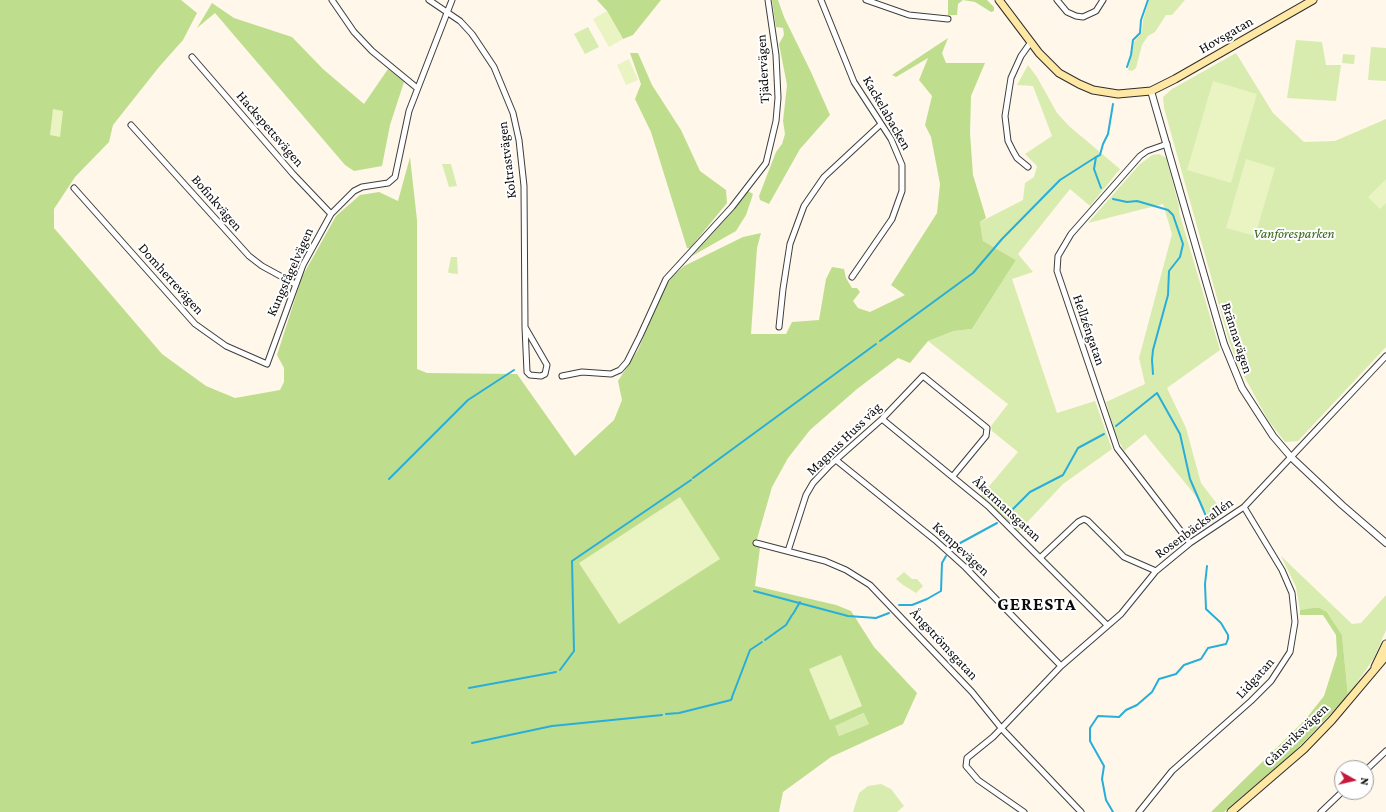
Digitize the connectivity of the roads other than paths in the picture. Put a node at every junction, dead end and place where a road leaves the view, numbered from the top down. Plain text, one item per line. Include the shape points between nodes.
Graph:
1 (332, 0) edge
2 (429, 0) edge
3 (452, 0) edge
4 (768, 0) edge
5 (821, 0) edge
6 (866, 0) edge
7 (999, 0) edge
8 (1057, 0) edge
9 (1103, 0) edge
10 (1313, 0) edge
11 (448, 12) junction
12 (948, 19) dead end
13 (1031, 42) junction
14 (192, 57) dead end
15 (417, 88) junction
16 (1151, 91) junction
17 (881, 124) junction
18 (131, 125) dead end
19 (1167, 144) junction
20 (1028, 167) dead end
21 (74, 188) dead end
22 (331, 214) junction
23 (852, 277) dead end
24 (295, 284) junction
25 (525, 327) junction
26 (779, 327) dead end
27 (1386, 356) edge
28 (267, 364) joint
29 (562, 376) dead end
30 (882, 420) junction
31 (1292, 457) junction
32 (836, 460) junction
33 (953, 476) junction
34 (1244, 507) junction
35 (756, 543) dead end
36 (1190, 543) junction
37 (1386, 543) edge
38 (788, 551) junction
39 (1041, 557) junction
40 (1156, 570) junction
41 (1107, 625) junction
42 (1386, 644) edge
43 (1386, 656) edge
44 (1061, 666) junction
45 (1374, 670) junction
46 (1002, 729) junction
47 (1386, 751) edge
48 (1374, 762) edge
49 (1334, 800) edge
50 (1024, 812) edge
51 (1081, 812) edge
52 (1140, 812) edge
53 (1231, 812) edge
54 (1321, 812) edge

1 - 15 street via 354,32 372,51
2 - 11 street, Koltrastvägen
3 - 11 street
4 - 29 street, Tjädervägen via 776,55 778,98 776,121 767,160 732,207 666,279 627,362 620,370 610,374 582,372
5 - 17 street, Kackelabacken via 854,82
6 - 12 street via 909,15
7 - 13 main road
8 - 9 street via 1067,12 1083,17 1096,11
10 - 16 main road, Hovsgatan
11 - 15 street
11 - 25 street, Koltrastvägen via 464,25 483,48 514,114 524,186
13 - 16 main road via 1053,68 1068,79 1093,90 1118,94
13 - 20 street via 1011,78 1005,116 1008,141 1017,158
14 - 22 street, Hackspettsvägen
15 - 22 street, Kungsfågelvägen via 392,181 354,191
16 - 19 street, Brännavägen
17 - 23 street, Kackelabacken via 898,152 902,165 902,191 892,219
17 - 26 street via 824,177 804,206 790,244
18 - 24 street, Bofinkvägen via 249,256
19 - 31 street, Brännavägen via 1231,365 1258,415
19 - 36 street, Hellzéngatan via 1140,156 1071,234 1060,252 1057,271 1115,444
21 - 28 street, Domherrevägen via 195,324 226,346
22 - 24 street, Kungsfågelvägen via 311,248
24 - 28 street, Kungsfågelvägen
25 - 25 street, Koltrastvägen via 527,372 530,376 541,376 545,374 547,365
27 - 31 street, Rosenbäcksallén
30 - 32 street, Magnus Huss väg
30 - 33 street, Åkermansgatan
30 - 33 street, Magnus Huss väg via 924,376 987,428 986,436
31 - 34 street, Rosenbäcksallén
31 - 37 street, Brännavägen
32 - 38 street, Magnus Huss väg via 806,495
32 - 44 street, Kempevägen via 965,567
33 - 39 street, Åkermansgatan
34 - 36 street, Rosenbäcksallén
34 - 52 street, Lidgatan via 1282,570 1292,593 1296,622 1290,652 1271,681 1172,772
35 - 38 street, Ångströmsgatan
36 - 40 street, Rosenbäcksallén
38 - 46 street, Ångströmsgatan via 832,564 870,585 972,692
39 - 40 street via 1084,519 1124,557
39 - 41 street, Åkermansgatan
40 - 41 street, Rosenbäcksallén via 1121,614
41 - 44 street, Rosenbäcksallén
42 - 45 main road, Gånsviksvägen
43 - 45 main road, Gånsviksvägen
44 - 46 street, Rosenbäcksallén
45 - 53 main road, Gånsviksvägen via 1304,749
46 - 50 street, Rosenbäcksallén via 967,758 966,766 987,788
46 - 51 street, Ångströmsgatan
47 - 48 street
49 - 54 street

